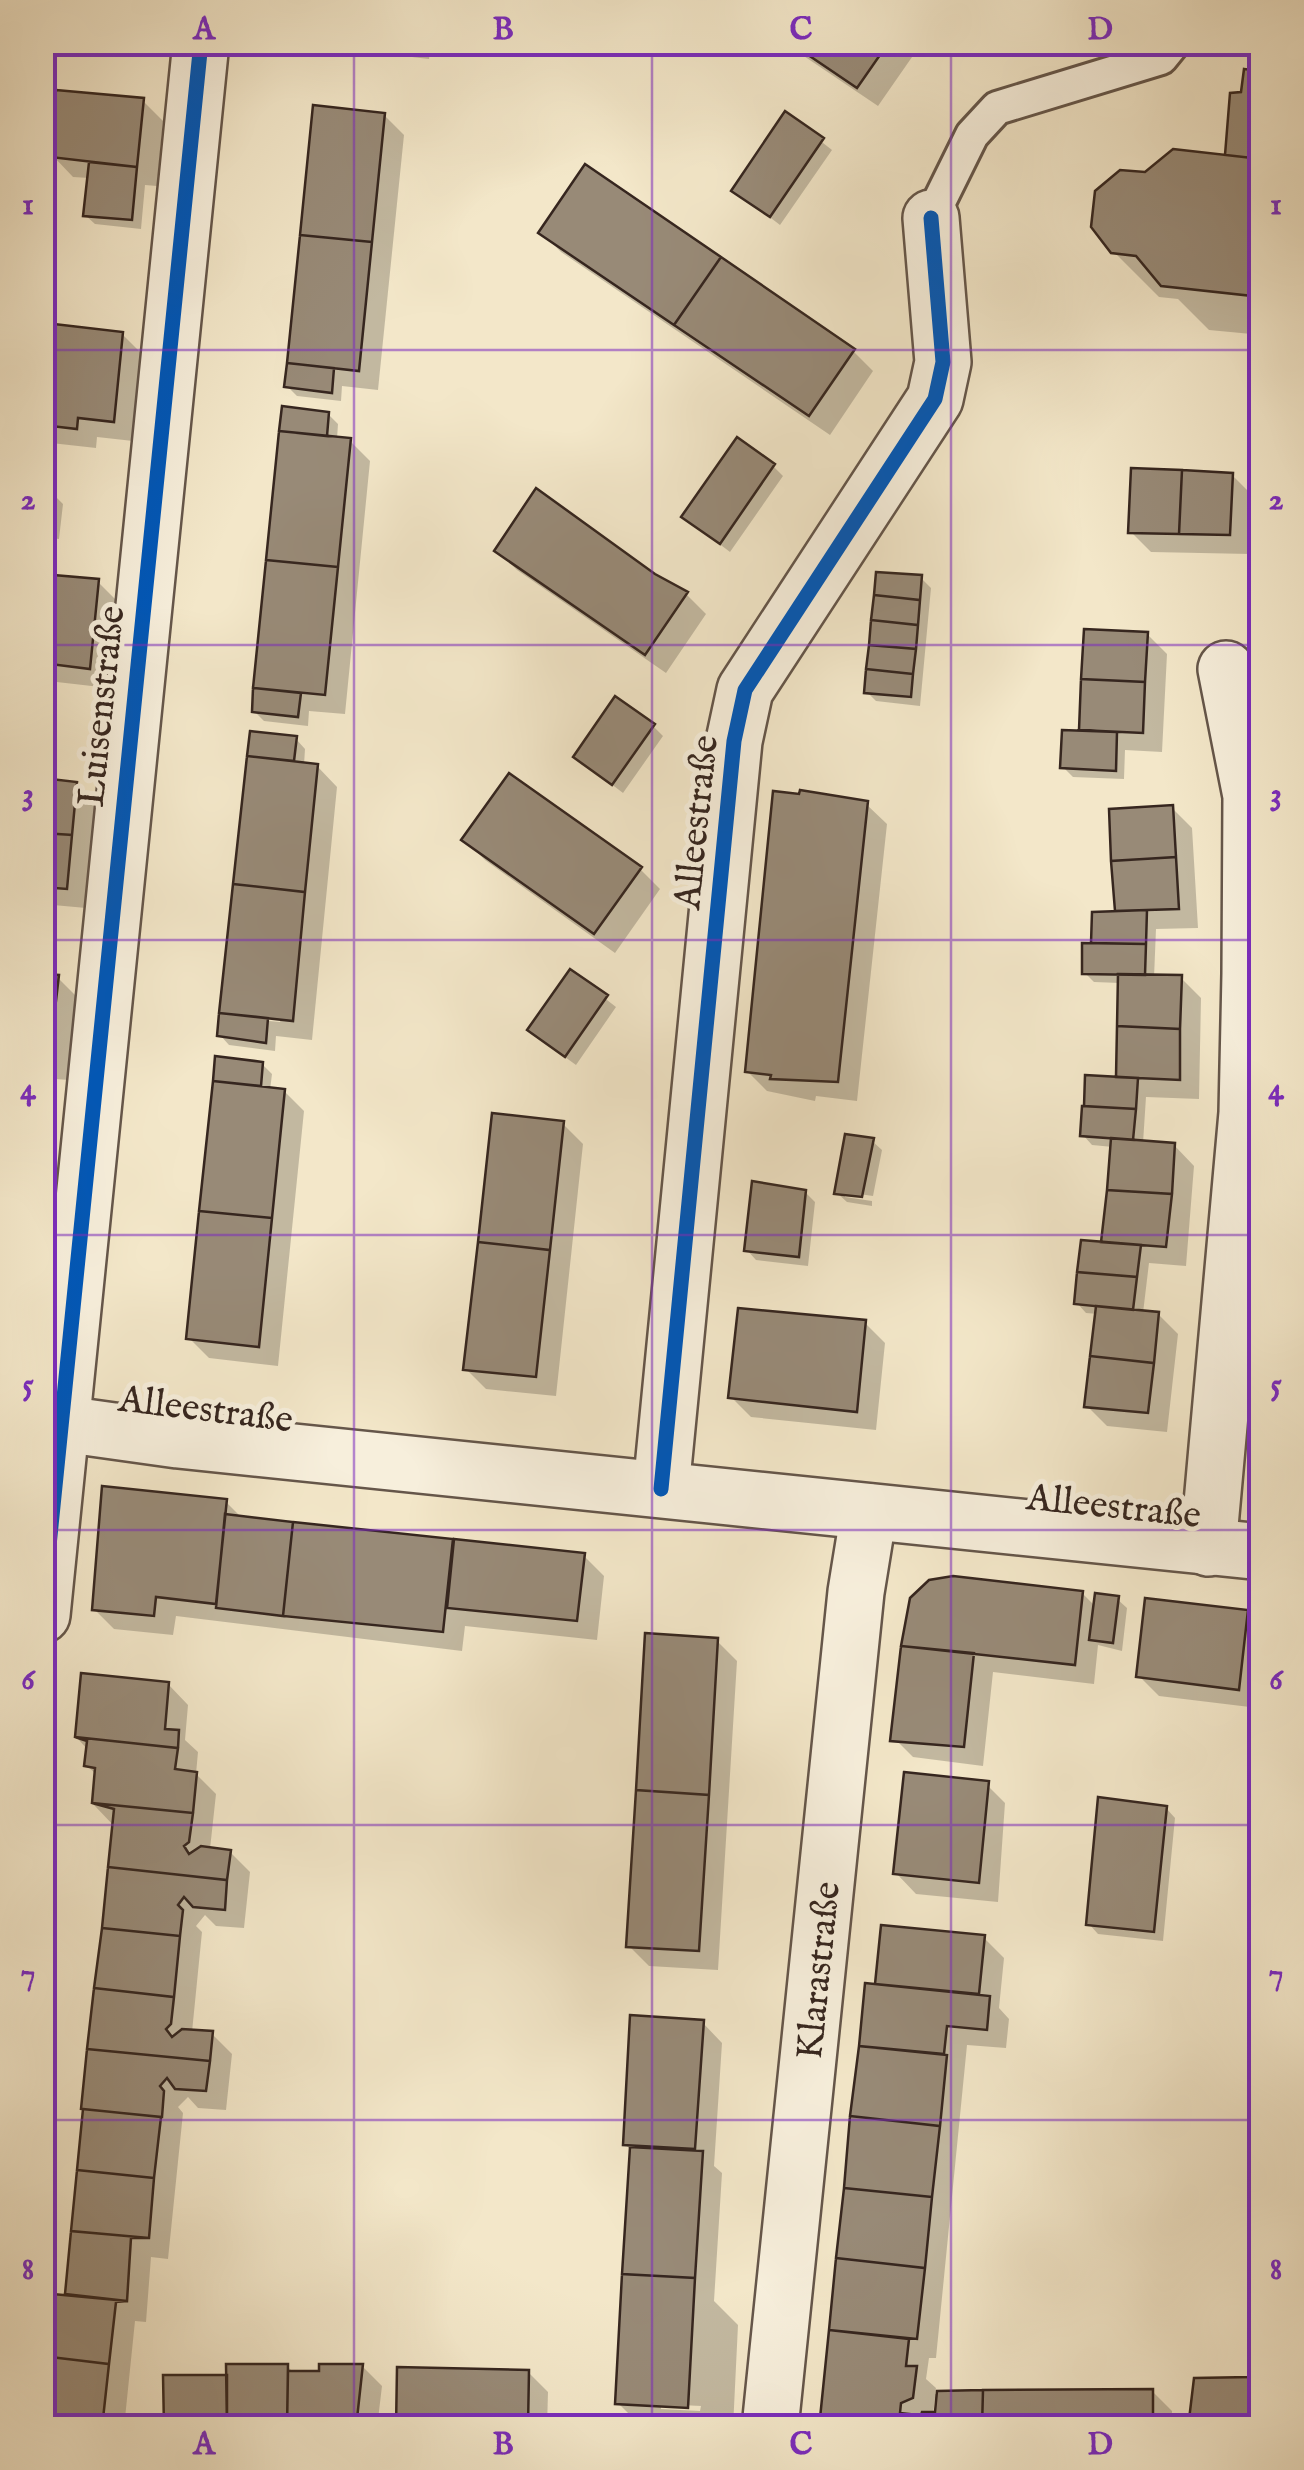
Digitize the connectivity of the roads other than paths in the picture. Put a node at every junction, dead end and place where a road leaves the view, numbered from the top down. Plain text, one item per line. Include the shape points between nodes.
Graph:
1 (1174, 42) edge
2 (185, 45) edge
3 (931, 218) joint
4 (1226, 669) dead end
5 (53, 1422) edge
6 (661, 1489) junction
7 (870, 1512) junction
8 (1208, 1548) junction
9 (1262, 1552) edge
10 (42, 1615) edge
11 (770, 2428) edge

1 - 3 lane via 1161,58 997,108 972,134
2 - 5 street, Luisenstraße via 65,1362
3 - 6 street, Alleestraße via 942,362 936,399 744,690
4 - 8 street, Alleestraße via 1251,796 1250,994 1247,1112
5 - 6 street, Alleestraße
5 - 10 street, Luisenstraße
6 - 7 street, Alleestraße
7 - 8 street, Alleestraße
7 - 11 street, Klarastraße via 856,1592
8 - 9 street, Alleestraße

